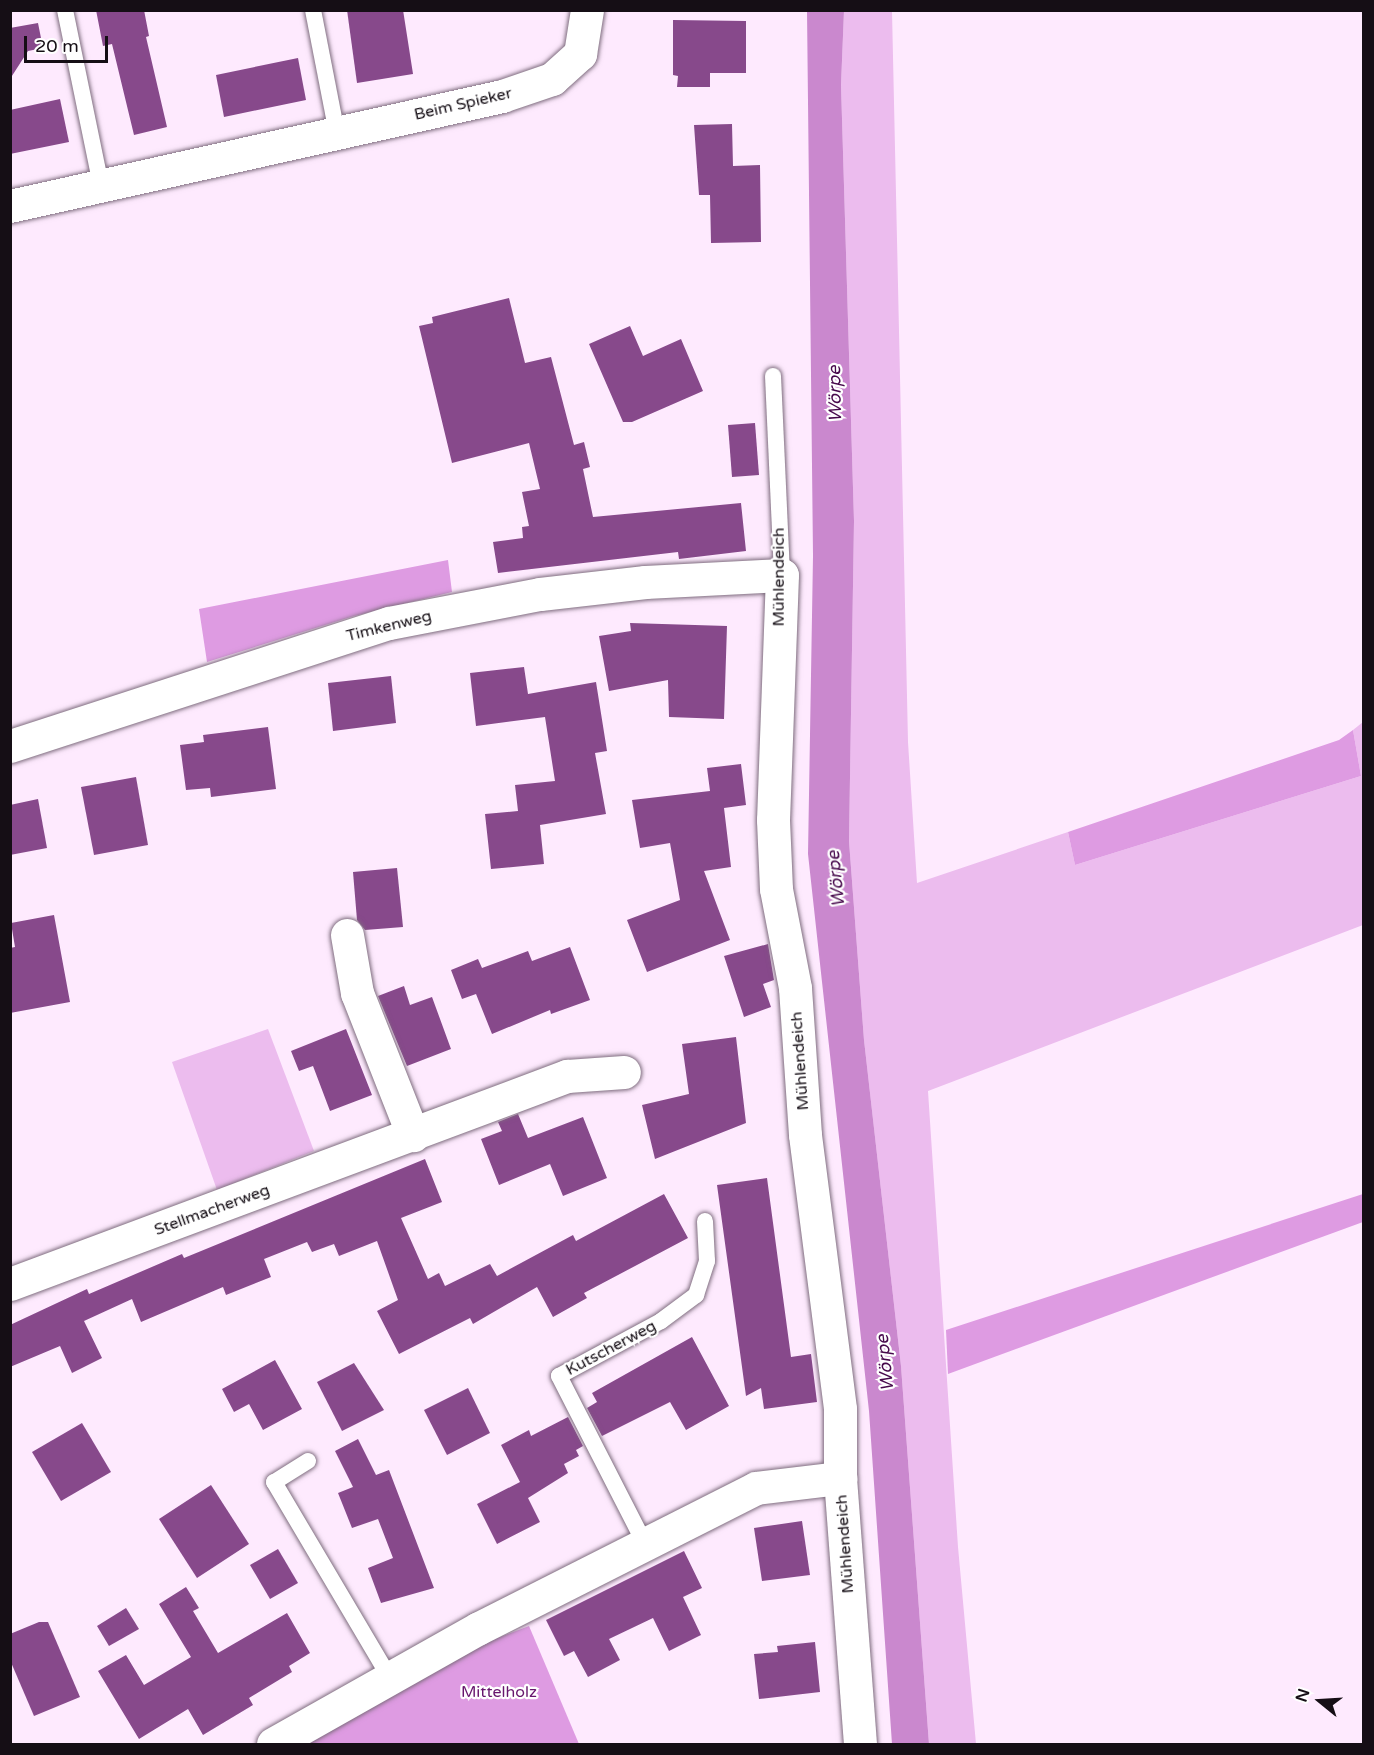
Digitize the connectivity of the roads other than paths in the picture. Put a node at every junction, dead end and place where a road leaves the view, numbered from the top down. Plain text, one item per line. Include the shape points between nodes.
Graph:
1 (65, 10) edge
2 (313, 10) edge
3 (587, 10) edge
4 (337, 133) junction
5 (101, 186) junction
6 (10, 206) edge
7 (773, 376) dead end
8 (782, 575) junction
9 (10, 746) edge
10 (347, 935) dead end
11 (624, 1072) dead end
12 (413, 1135) junction
13 (705, 1221) dead end
14 (12, 1279) edge
15 (308, 1461) dead end
16 (840, 1478) junction
17 (645, 1544) junction
18 (390, 1678) junction
19 (273, 1744) edge
20 (860, 1744) edge

1 - 5 lane
2 - 4 lane
3 - 4 street, Beim Spieker via 580,54 552,79 502,96
4 - 5 street, Beim Spieker
5 - 6 street, Beim Spieker
7 - 8 lane, Mühlendeich
8 - 9 street, Timkenweg via 645,582 540,594 389,623
8 - 16 street, Mühlendeich via 773,820 776,889 795,988 805,1135 840,1409
10 - 12 street via 357,993
11 - 12 street, Stellmacherweg via 567,1076
12 - 14 street, Stellmacherweg
13 - 17 lane, Kutscherweg via 707,1261 696,1295 661,1322 559,1376
15 - 18 lane via 274,1482
16 - 17 street via 756,1488
16 - 20 street, Mühlendeich
17 - 18 street
18 - 19 street

